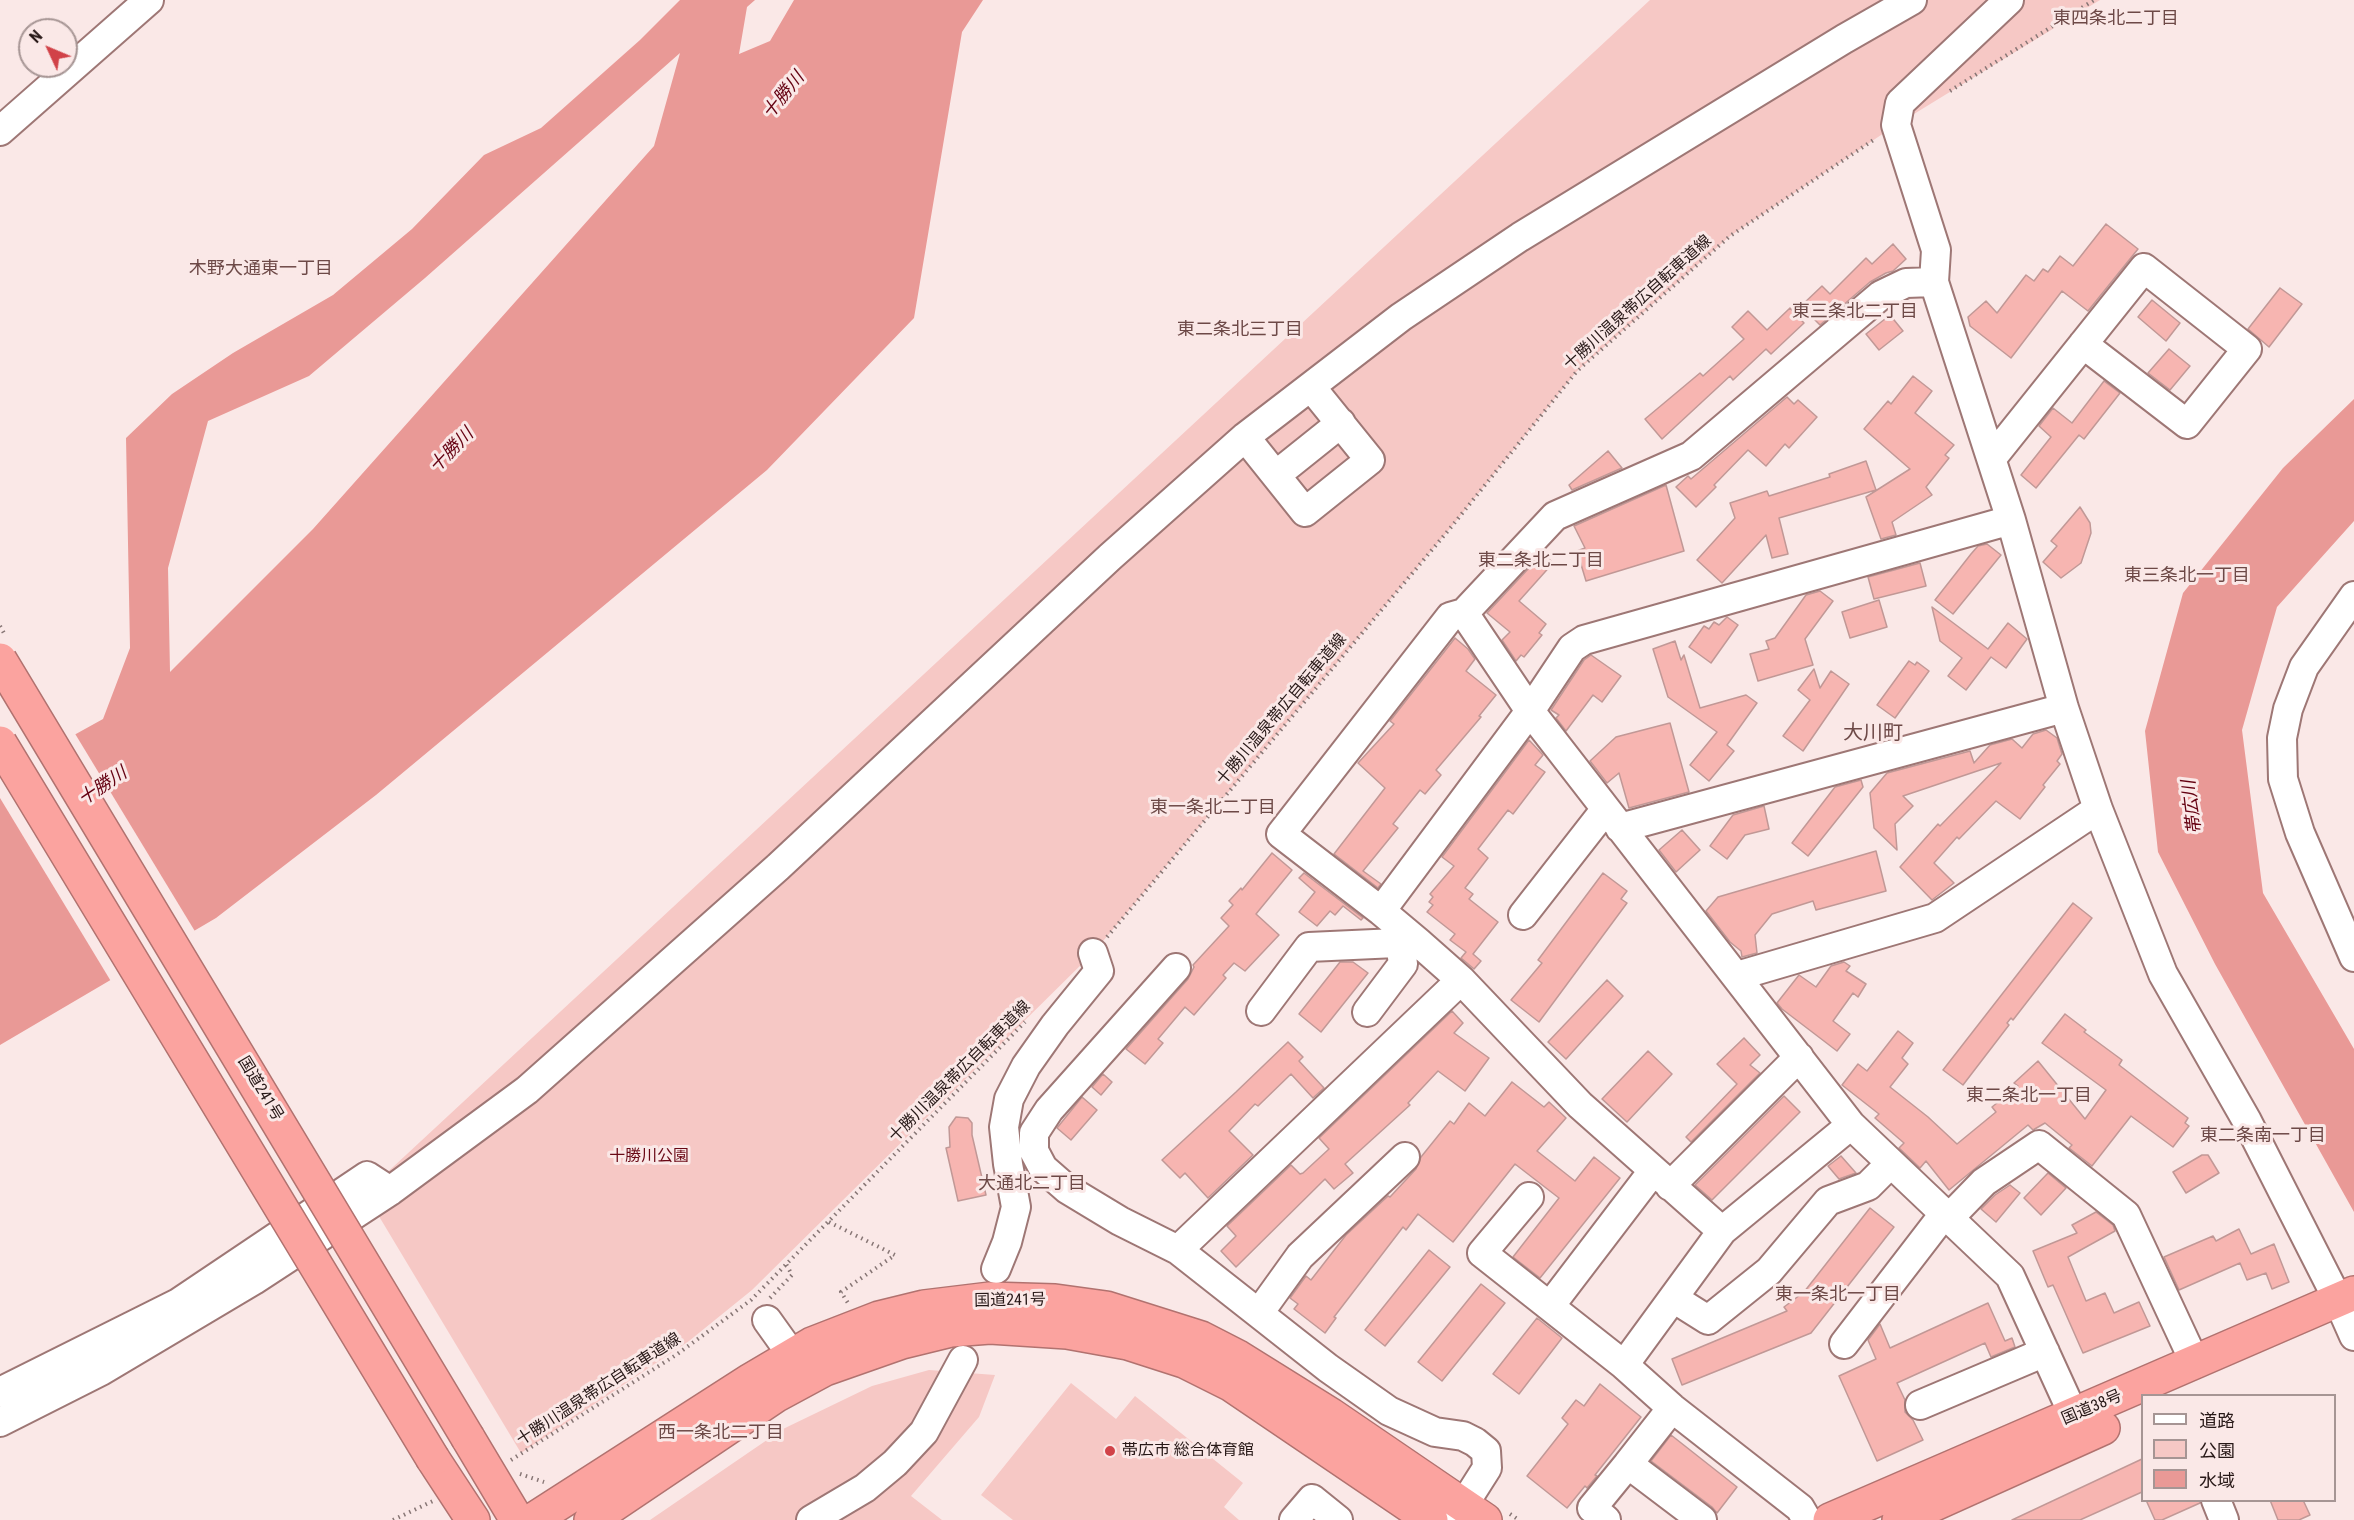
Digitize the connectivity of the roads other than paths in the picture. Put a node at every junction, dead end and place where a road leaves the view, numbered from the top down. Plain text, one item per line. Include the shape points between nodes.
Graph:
1 (149, 0) edge
2 (1912, 0) edge
3 (2009, 0) edge
4 (0, 131) edge
5 (1934, 282) junction
6 (2083, 344) junction
7 (1311, 387) junction
8 (1341, 423) junction
9 (1245, 437) junction
10 (1992, 458) junction
11 (1276, 475) junction
12 (2011, 520) junction
13 (2354, 596) edge
14 (1464, 613) junction
15 (0, 660) edge
16 (2064, 708) junction
17 (1530, 711) junction
18 (0, 743) edge
19 (2098, 809) junction
20 (1612, 819) junction
21 (1381, 910) junction
22 (1523, 915) dead end
23 (1409, 942) junction
24 (1094, 953) road end
25 (2354, 957) edge
26 (1176, 968) dead end
27 (1737, 976) junction
28 (1461, 981) junction
29 (1261, 1011) dead end
30 (1367, 1012) dead end
31 (1799, 1057) junction
32 (1851, 1125) junction
33 (1405, 1157) dead end
34 (1891, 1163) junction
35 (1661, 1179) junction
36 (390, 1191) junction
37 (1529, 1197) dead end
38 (1946, 1216) junction
39 (1722, 1230) junction
40 (1178, 1250) junction
41 (996, 1269) dead end
42 (1672, 1298) junction
43 (1550, 1306) junction
44 (2349, 1312) edge
45 (1258, 1313) junction
46 (767, 1320) road end
47 (1844, 1344) dead end
48 (2045, 1352) junction
49 (963, 1360) dead end
50 (2195, 1363) junction
51 (1624, 1365) junction
52 (797, 1368) junction
53 (0, 1392) edge
54 (2176, 1394) edge
55 (1920, 1405) dead end
56 (1672, 1408) junction
57 (2141, 1410) edge
58 (2074, 1416) junction
59 (0, 1422) edge
60 (1628, 1464) junction
61 (2217, 1502) edge
62 (1467, 1515) edge
63 (1688, 1516) edge
64 (473, 1520) edge
65 (517, 1520) edge
66 (533, 1520) edge
67 (591, 1520) edge
68 (811, 1520) edge
69 (1294, 1520) edge
70 (1338, 1520) edge
71 (1431, 1520) edge
72 (1606, 1520) edge
73 (1807, 1520) edge
74 (1830, 1520) edge
75 (1899, 1520) edge
76 (2224, 1520) edge

1 - 4 street
2 - 7 street via 1520,237 1401,317
3 - 5 street via 1900,103 1896,125 1936,250
5 - 10 street
5 - 14 street via 1906,283 1881,296 1691,456 1555,516
6 - 6 street via 2187,424 2247,349 2144,268
6 - 10 street
7 - 8 street
7 - 9 street
8 - 11 street
8 - 11 street via 1370,460 1305,512
9 - 11 street
9 - 36 street via 1110,557 778,867 527,1090
10 - 12 street
12 - 16 street
12 - 17 street via 1584,640 1572,648
13 - 25 street via 2304,667 2282,738 2283,779 2300,833
14 - 17 street
14 - 21 street via 1450,617 1281,834
15 - 65 highway, 国道241号, bridge
16 - 19 street
16 - 20 street
17 - 20 street
17 - 21 street
18 - 64 highway, bridge
19 - 27 street via 1935,918
19 - 44 street via 2163,974
20 - 22 street
20 - 27 street
21 - 23 street
23 - 28 street
23 - 29 street via 1310,947
23 - 30 street via 1403,964
24 - 41 street via 1099,971 1026,1066 1009,1099 1004,1127 1016,1207
26 - 40 street via 1049,1110 1034,1133 1034,1151 1043,1168 1067,1189
27 - 31 street
28 - 35 street via 1580,1106
28 - 40 street
31 - 32 street
31 - 35 street
32 - 34 street
32 - 39 street
33 - 45 street via 1300,1256
34 - 38 street
34 - 42 street via 1868,1186 1828,1201 1769,1271 1708,1320
35 - 39 street
35 - 43 street
36 - 53 street via 367,1176 178,1303
36 - 59 street via 254,1280 111,1365
37 - 43 street via 1482,1253
38 - 47 street
38 - 48 street via 2010,1276
38 - 50 street via 1984,1182 2039,1145 2126,1215
39 - 42 street
40 - 45 street
42 - 51 street
43 - 51 street
44 - 50 highway, 国道38号
44 - 54 highway
45 - 62 street via 1389,1411 1435,1432 1463,1436 1486,1451 1487,1468
46 - 52 street
48 - 55 street
48 - 58 street
49 - 68 street via 924,1432 895,1463 865,1488
50 - 58 highway, 国道38号
51 - 56 street
52 - 62 highway, 国道241号 via 812,1344 879,1318 924,1307 990,1299 1055,1301 1106,1308 1201,1338 1238,1357 1331,1415
52 - 66 highway, 国道241号
52 - 67 highway, 国道241号 via 776,1396
52 - 71 highway, 国道241号 via 825,1369 902,1342 951,1330 990,1327 1067,1332 1128,1343 1184,1361 1232,1385
56 - 60 street
56 - 73 street via 1800,1508
57 - 75 highway, 国道38号
58 - 74 highway, 国道38号
60 - 63 street
60 - 72 street via 1592,1508
61 - 76 street
69 - 70 street via 1312,1499

